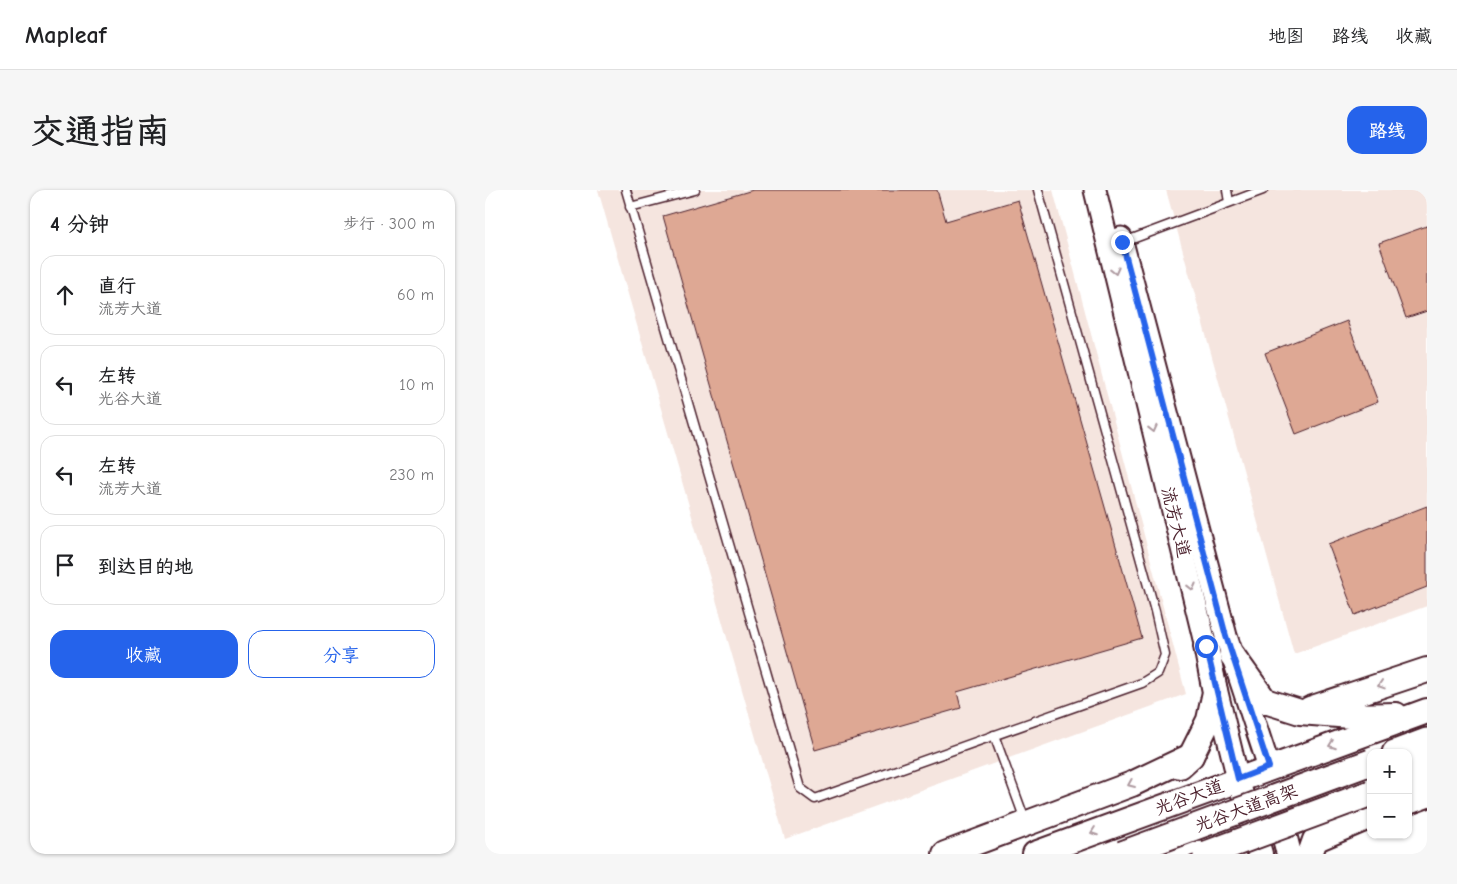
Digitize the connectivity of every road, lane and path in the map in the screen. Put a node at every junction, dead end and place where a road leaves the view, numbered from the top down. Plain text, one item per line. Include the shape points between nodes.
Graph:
1 (625, 190) edge
2 (695, 190) edge
3 (1038, 190) edge
4 (1095, 190) edge
5 (1109, 190) edge
6 (1227, 190) edge
7 (1263, 190) edge
8 (1229, 202) junction
9 (630, 207) junction
10 (1122, 242) junction
11 (1206, 646) junction
12 (1232, 655) junction
13 (1427, 670) edge
14 (1300, 712) junction
15 (1424, 712) edge
16 (1356, 725) junction
17 (994, 735) junction
18 (1427, 741) edge
19 (1406, 749) edge
20 (1191, 756) junction
21 (1427, 758) edge
22 (1412, 763) edge
23 (1269, 767) junction
24 (1367, 767) edge
25 (1427, 773) edge
26 (1367, 776) edge
27 (1367, 776) edge
28 (1367, 776) edge
29 (1367, 778) edge
30 (1238, 779) junction
31 (1412, 779) edge
32 (1427, 795) edge
33 (1154, 801) junction
34 (1412, 801) edge
35 (1278, 810) junction
36 (1367, 818) edge
37 (1250, 820) junction
38 (1027, 824) junction
39 (1313, 847) edge
40 (1166, 853) edge
41 (945, 854) edge
42 (1035, 854) edge
43 (1122, 854) edge
44 (1206, 854) edge
45 (1260, 854) edge
46 (1289, 854) edge

1 - 9 lane
2 - 9 lane
3 - 17 lane via 1165,655 1158,673 1141,683
4 -> 11 main road, 流芳大道
5 - 10 main road, 流芳大道
6 - 8 lane
7 - 8 lane
8 - 10 lane
9 - 17 lane via 800,788 815,799
10 - 12 main road, 流芳大道
11 - 20 main road via 1215,692 1209,720
11 - 30 main road, 流芳大道
12 - 14 main road via 1265,702
12 - 23 main road, 流芳大道
13 -> 14 main road
14 - 16 main road
15 - 16 main road
16 -> 23 main road, 光谷大道
16 - 24 main road
17 - 38 lane
18 - 19 highway
20 - 33 main road
20 -> 38 main road via 1132,784
21 - 22 main road
23 - 30 main road, 光谷大道
23 - 35 main road, 流芳大道
25 - 31 highway
26 - 35 main road
27 - 43 highway, 光谷大道高架, bridge
28 - 44 highway, 光谷大道高架, bridge
29 - 39 main road
30 - 33 main road, 光谷大道
30 - 37 main road, 流芳大道
32 - 34 main road
33 - 40 main road
33 -> 42 main road via 1120,822
35 - 37 main road
35 - 46 main road, 流芳大道
36 - 39 main road
37 - 40 main road
37 - 45 main road, 流芳大道
38 - 41 main road

